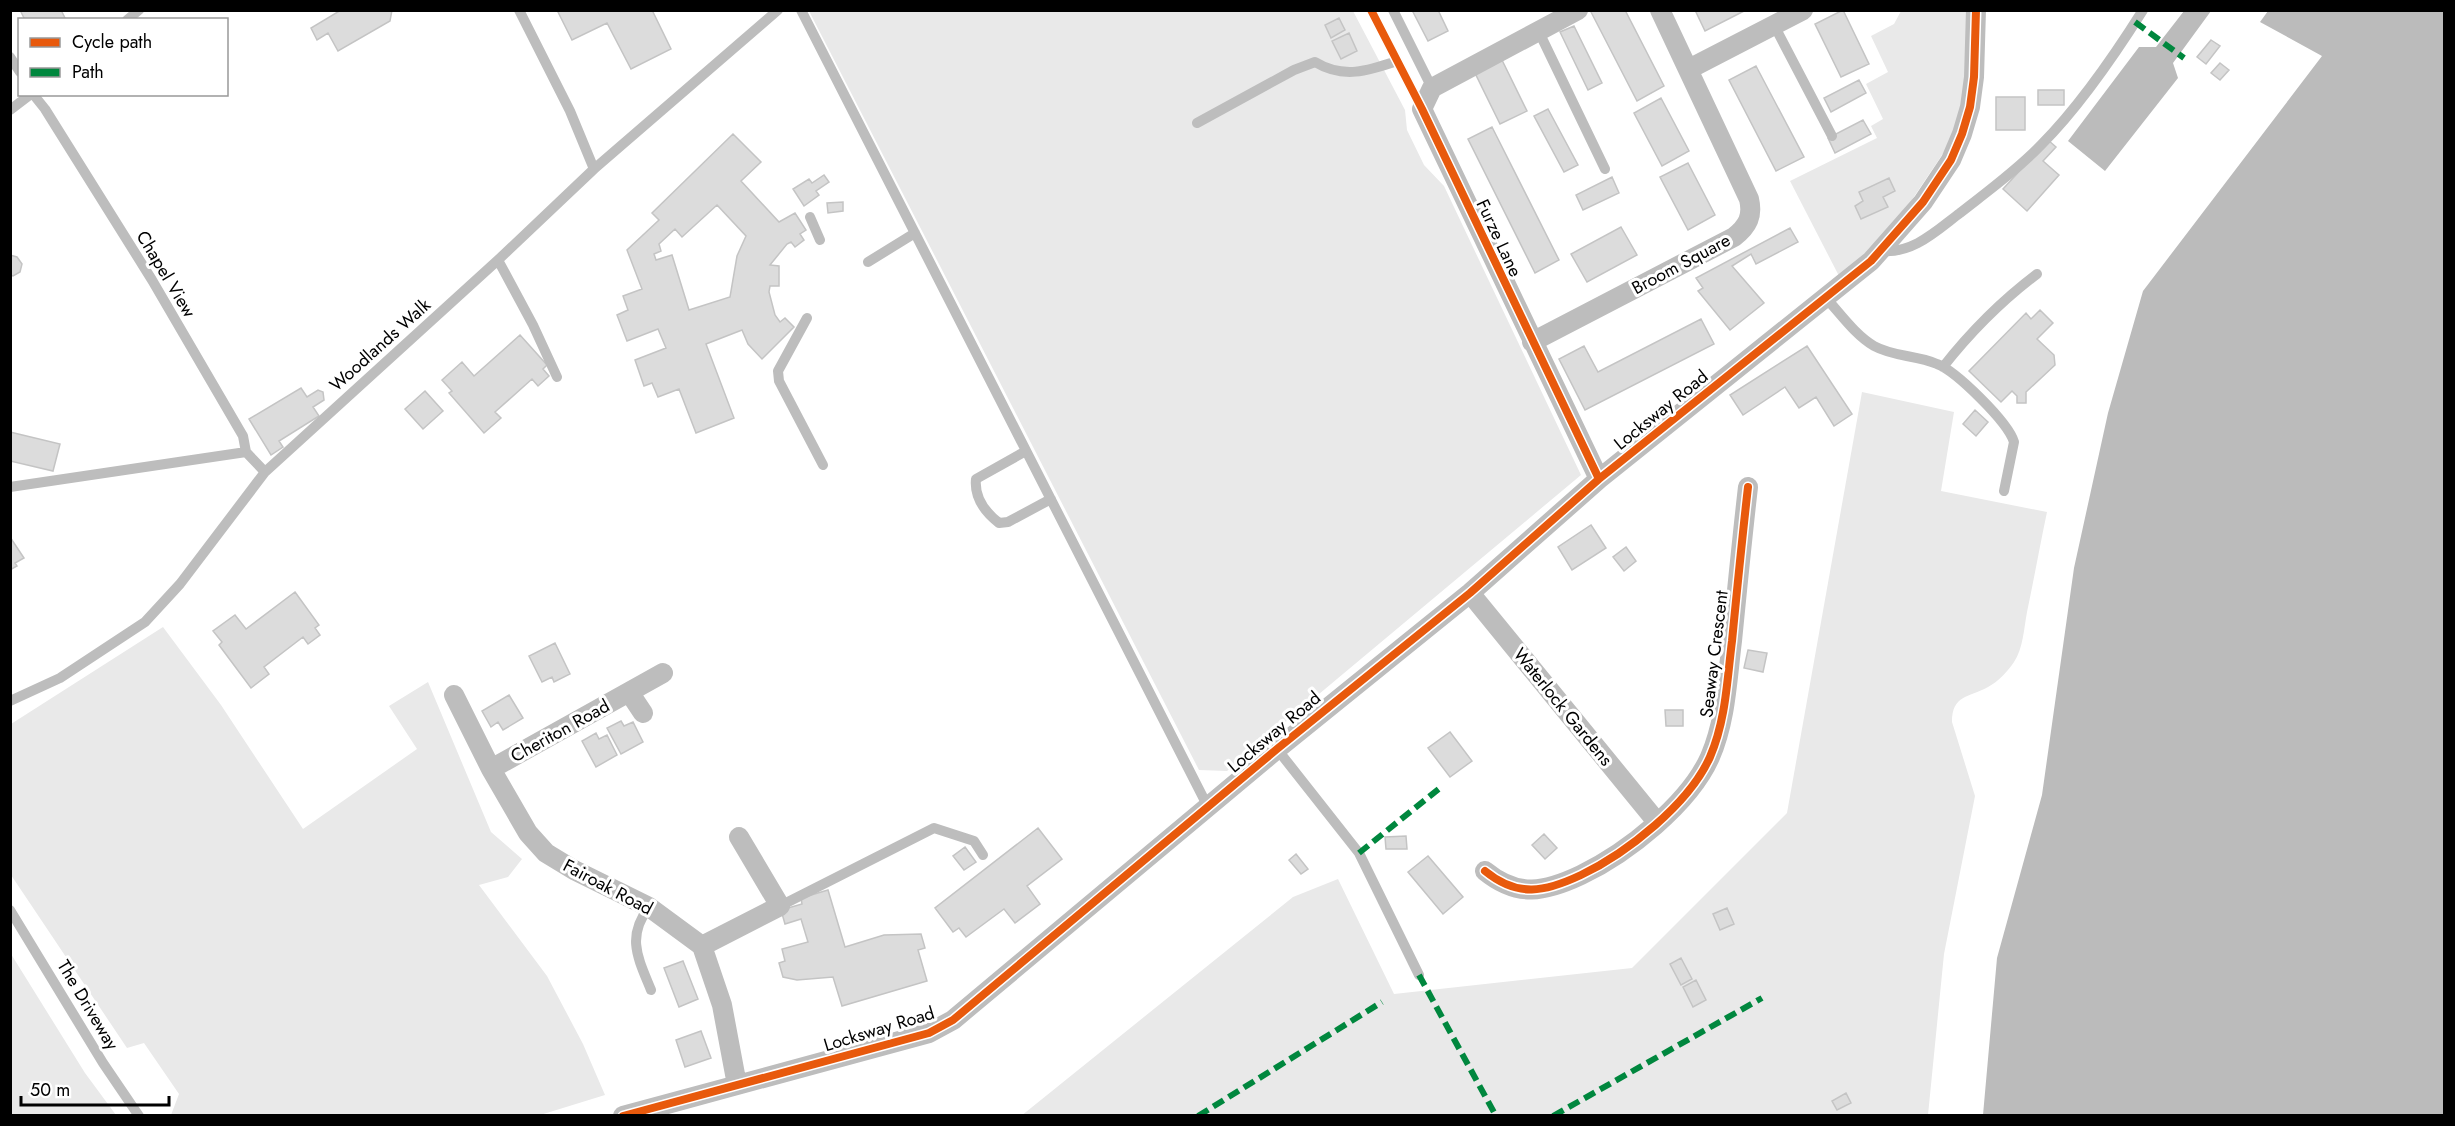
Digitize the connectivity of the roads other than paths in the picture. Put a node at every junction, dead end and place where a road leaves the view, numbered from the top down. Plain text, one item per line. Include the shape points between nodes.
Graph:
1 (519, 10) edge
2 (778, 10) edge
3 (801, 10) edge
4 (1371, 10) edge
5 (1393, 10) edge
6 (1578, 10) edge
7 (1660, 10) edge
8 (1803, 10) edge
9 (1976, 10) edge
10 (2142, 10) edge
11 (1774, 26) junction
12 (1539, 32) junction
13 (1397, 61) junction
14 (1689, 69) junction
15 (1432, 88) junction
16 (29, 96) edge
17 (34, 96) edge
18 (1422, 109) junction
19 (10, 110) edge
20 (1197, 123) dead end
21 (1832, 136) dead end
22 (594, 169) junction
23 (1605, 169) dead end
24 (810, 218) dead end
25 (915, 234) junction
26 (819, 240) dead end
27 (1881, 251) junction
28 (498, 260) junction
29 (868, 262) dead end
30 (2037, 274) dead end
31 (1825, 297) junction
32 (807, 318) dead end
33 (1532, 342) junction
34 (1943, 367) junction
35 (557, 377) dead end
36 (1026, 451) junction
37 (246, 453) junction
38 (823, 465) dead end
39 (264, 472) junction
40 (1599, 479) junction
41 (1748, 487) dead end
42 (10, 488) edge
43 (2004, 491) dead end
44 (1051, 500) junction
45 (1470, 593) junction
46 (663, 673) dead end
47 (629, 692) junction
48 (454, 695) dead end
49 (10, 701) edge
50 (643, 713) dead end
51 (1276, 748) junction
52 (491, 769) junction
53 (1208, 807) junction
54 (1657, 822) junction
55 (739, 837) dead end
56 (983, 855) dead end
57 (1485, 871) dead end
58 (780, 906) junction
59 (649, 907) junction
60 (10, 910) edge
61 (702, 946) junction
62 (1419, 975) dead end
63 (651, 990) dead end
64 (737, 1085) junction
65 (139, 1116) edge
66 (623, 1116) edge

1 - 22 lane via 570,111
2 - 22 lane, Woodlands Walk
3 - 25 lane
4 - 13 lane, Furze Lane
5 - 15 lane
6 - 12 street
7 - 14 street, Broom Square
8 - 11 street
9 - 27 street, Locksway Road via 1974,77 1962,134 1951,160 1923,202
10 - 27 lane via 2115,54 2040,146 1929,237 1896,252
11 - 14 street
11 - 21 lane
12 - 15 street
12 - 23 lane
13 - 18 lane, Furze Lane
13 - 20 lane via 1339,73 1315,62
14 - 33 street, Broom Square via 1749,199 1752,212 1745,228
15 - 18 street
16 - 19 lane
17 - 37 lane, Chapel View via 158,289 243,436
18 - 33 street, Furze Lane
22 - 28 lane, Woodlands Walk
24 - 26 lane
25 - 29 lane
25 - 36 lane
27 - 31 street, Locksway Road
28 - 35 lane
28 - 39 lane, Woodlands Walk
30 - 34 lane via 1969,333
31 - 34 lane via 1872,345
31 - 40 street, Locksway Road
32 - 38 lane via 778,371 779,381
33 - 40 street, Furze Lane
34 - 43 lane via 1957,376 2012,435
36 - 44 lane
36 - 44 lane via 976,479 974,490 987,514 999,523
37 - 39 lane, Chapel View
37 - 42 lane
39 - 49 lane, Woodlands Walk via 180,584 145,622 60,678
40 - 45 street, Locksway Road
41 - 54 street, Seaway Crescent via 1725,708 1719,731 1697,780
44 - 53 lane
45 - 51 street, Locksway Road
45 - 54 street, Waterlock Gardens
46 - 47 street, Cheriton Road
47 - 50 street, Cheriton Road
47 - 52 street, Cheriton Road
48 - 52 street, Fairoak Road
51 - 53 street, Locksway Road
51 - 62 lane via 1359,853
52 - 59 street, Fairoak Road via 528,833 546,853
53 - 64 street, Locksway Road via 953,1020 929,1033
54 - 57 street, Seaway Crescent via 1600,866 1549,887 1514,889
55 - 58 street
56 - 58 lane via 974,841 934,828
58 - 61 street
59 - 61 street, Fairoak Road
59 - 63 lane via 639,920 635,940
60 - 65 lane, The Driveway
61 - 64 street via 722,1005
64 - 66 street, Locksway Road

